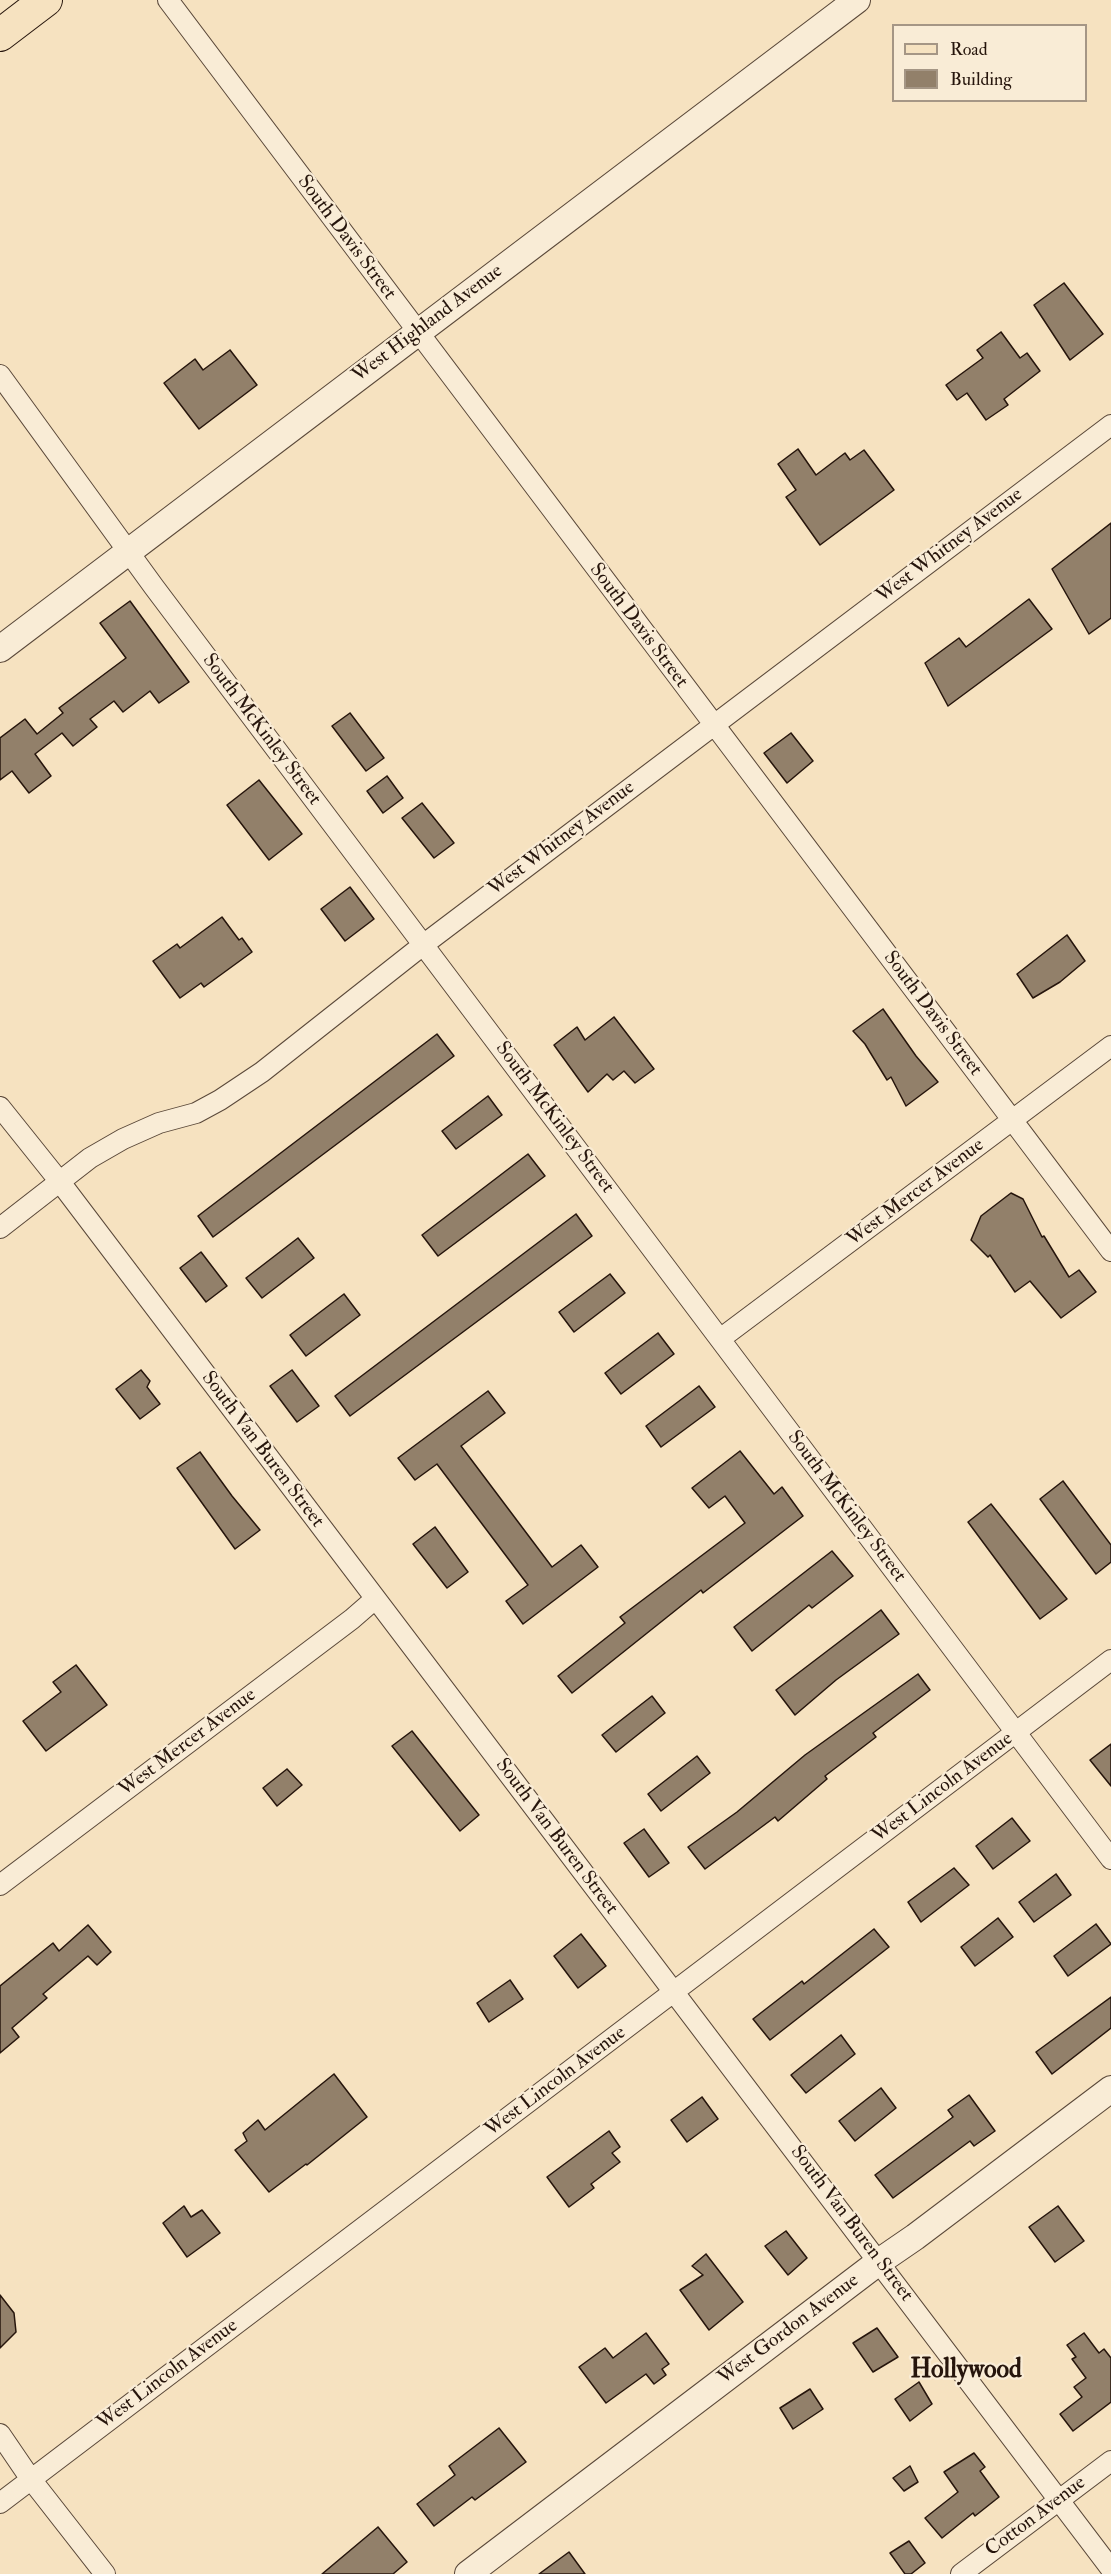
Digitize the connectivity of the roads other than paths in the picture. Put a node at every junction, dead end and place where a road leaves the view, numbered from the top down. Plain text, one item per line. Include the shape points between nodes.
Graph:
1 (46, 0) edge
2 (168, 0) edge
3 (857, 0) edge
4 (0, 35) edge
5 (416, 333) junction
6 (0, 375) edge
7 (1111, 424) edge
8 (128, 552) junction
9 (0, 649) edge
10 (712, 725) junction
11 (423, 945) junction
12 (1111, 1046) edge
13 (0, 1107) edge
14 (1012, 1120) junction
15 (60, 1182) junction
16 (0, 1228) edge
17 (1111, 1251) edge
18 (720, 1339) junction
19 (375, 1599) junction
20 (1111, 1660) edge
21 (1015, 1733) junction
22 (1111, 1859) edge
23 (0, 1886) edge
24 (673, 1992) junction
25 (1111, 2089) edge
26 (880, 2261) junction
27 (0, 2434) edge
28 (1111, 2461) edge
29 (30, 2478) junction
30 (1059, 2500) junction
31 (0, 2503) edge
32 (1111, 2569) edge
33 (105, 2574) edge
34 (468, 2574) edge
35 (961, 2574) edge

1 - 4 main road
2 - 5 street, South Davis Street
3 - 5 street, West Highland Avenue
5 - 8 street, West Highland Avenue
5 - 10 street, South Davis Street
6 - 8 street, South McKinley Street
7 - 10 street, West Whitney Avenue
8 - 9 street, West Highland Avenue
8 - 11 street, South McKinley Street
10 - 11 street, West Whitney Avenue
10 - 14 street, South Davis Street
11 - 15 street, West Whitney Avenue via 262,1072 220,1100 196,1113 123,1139
11 - 18 street, South McKinley Street
12 - 14 street, West Mercer Avenue
13 - 15 street, South Van Buren Street
14 - 17 street, South Davis Street
14 - 18 street, West Mercer Avenue
15 - 16 street, West Whitney Avenue
15 - 19 street, South Van Buren Street
18 - 21 street, South McKinley Street
19 - 23 street, West Mercer Avenue
19 - 24 street, South Van Buren Street
20 - 21 street, West Lincoln Avenue
21 - 22 street, South McKinley Street
21 - 24 street, West Lincoln Avenue
24 - 26 street, South Van Buren Street
24 - 29 street, West Lincoln Avenue
25 - 26 street, West Gordon Avenue
26 - 30 street, South Van Buren Street
26 - 34 street, West Gordon Avenue
27 - 29 street
28 - 30 street, Cotton Avenue
29 - 31 street, West Lincoln Avenue
29 - 33 street
30 - 32 street, South Van Buren Street
30 - 35 street, Cotton Avenue

